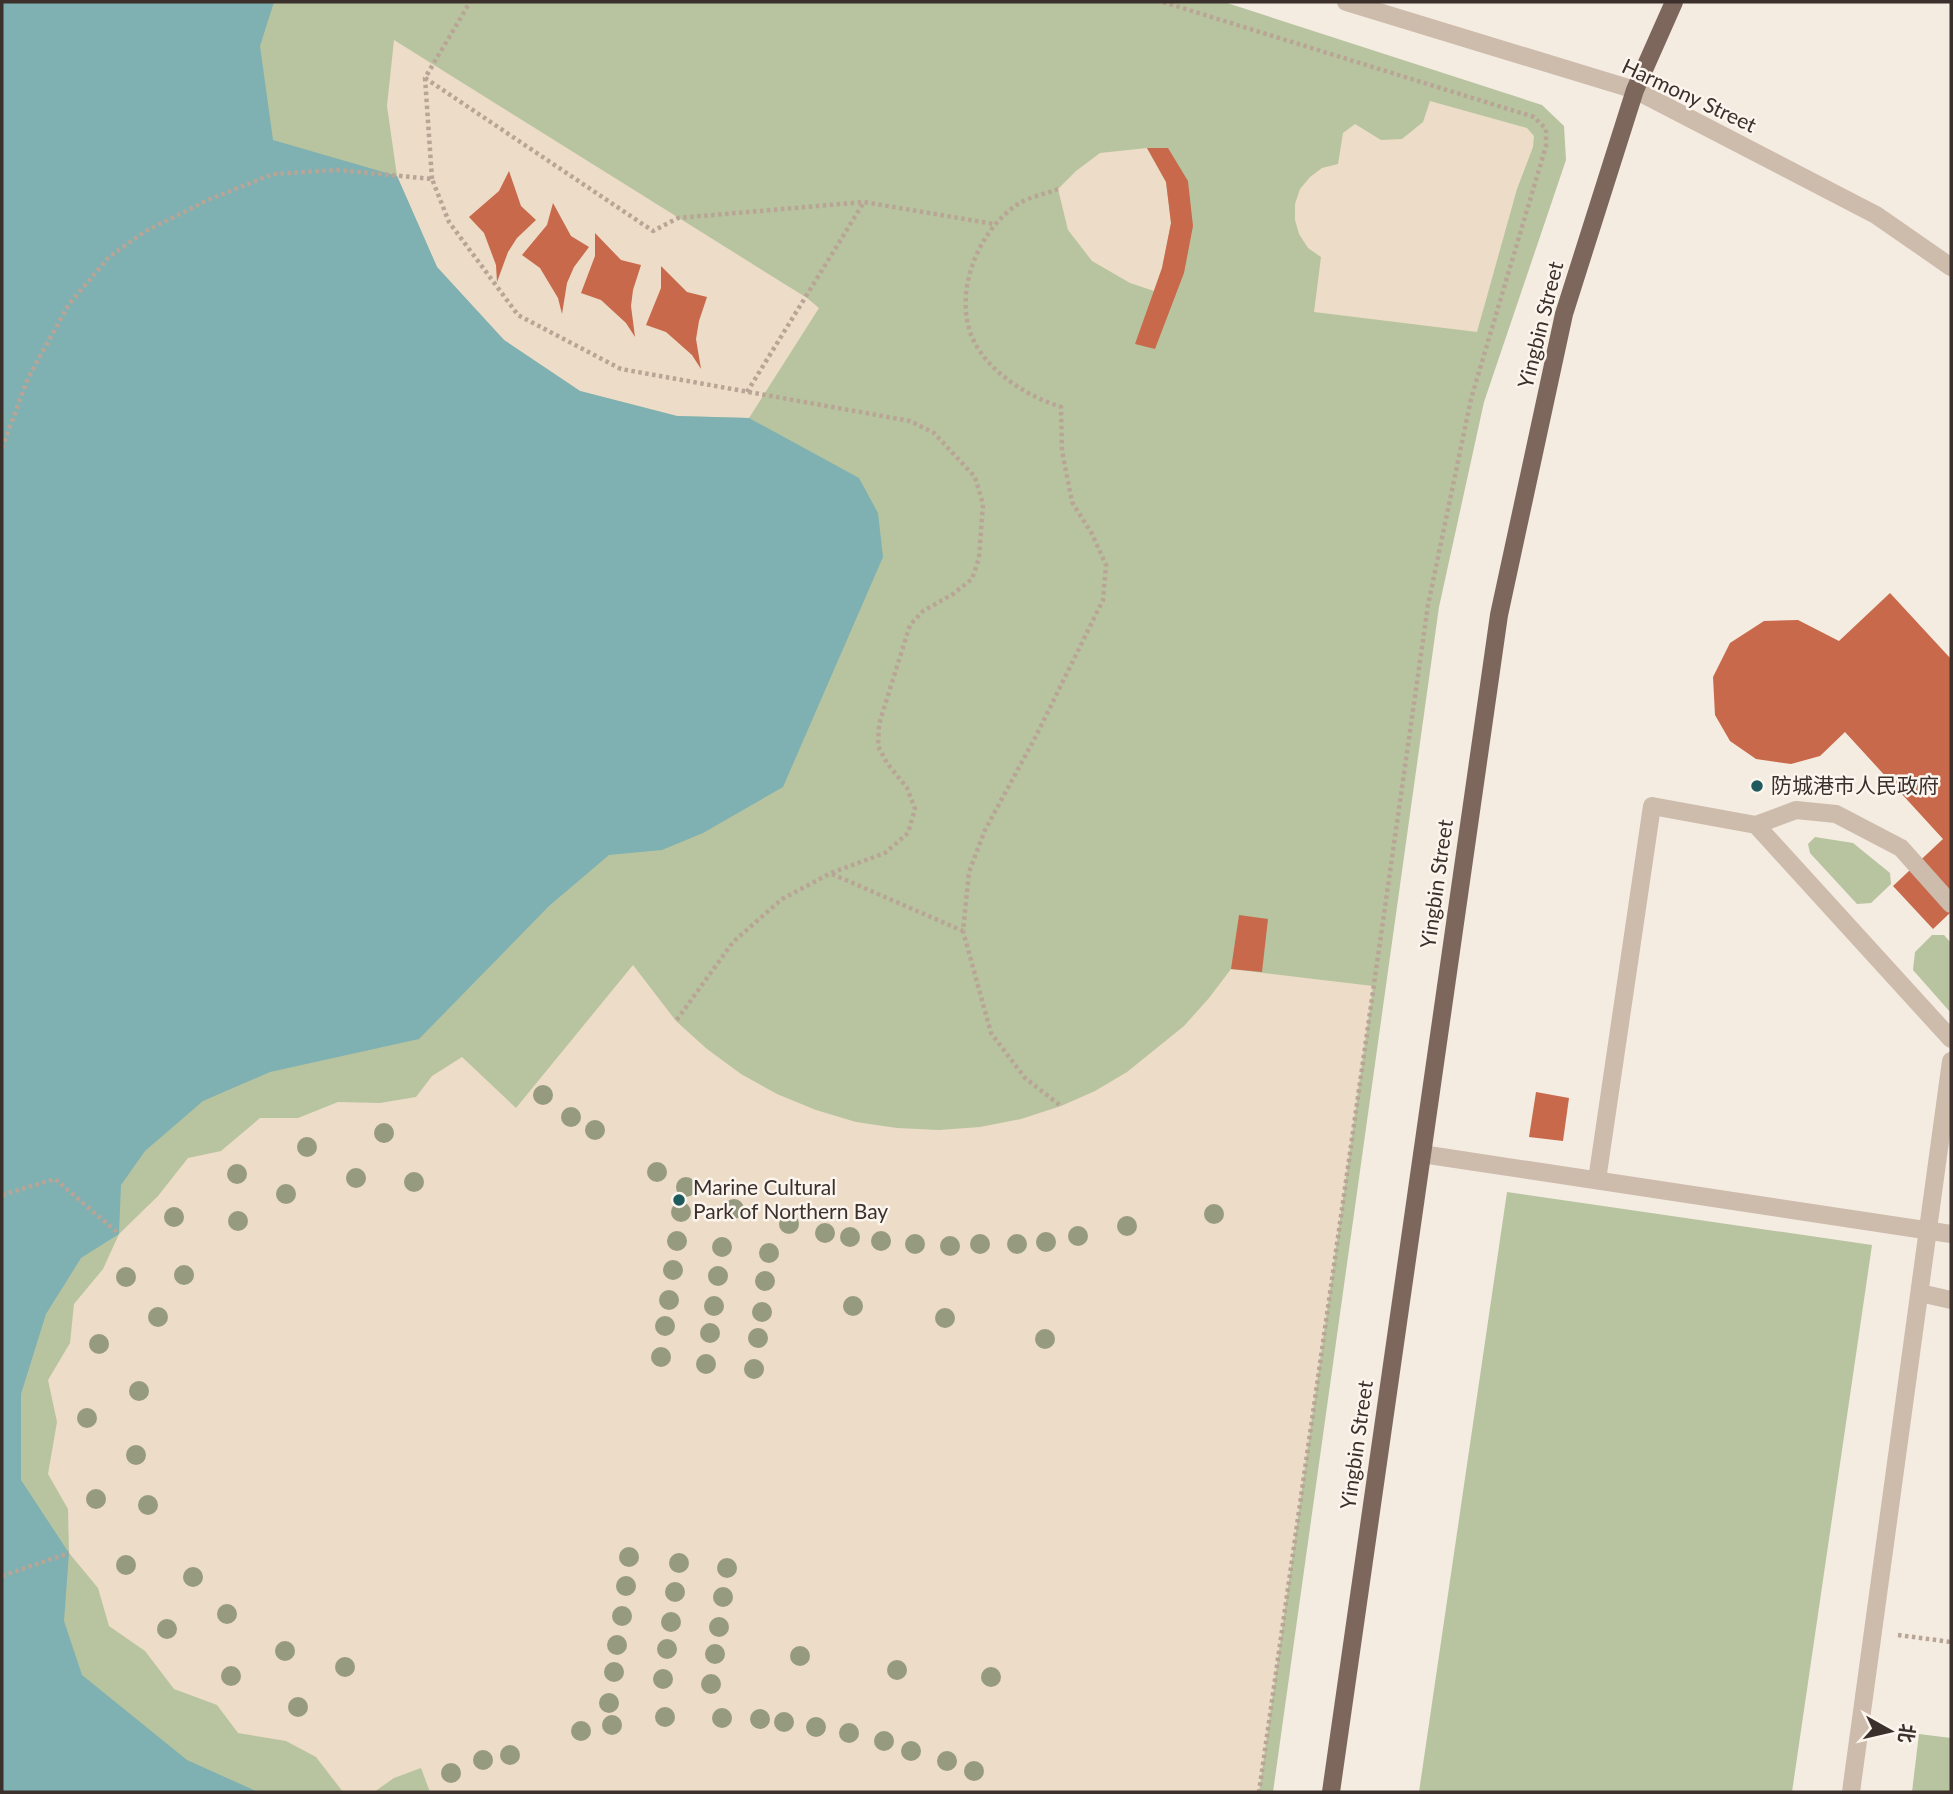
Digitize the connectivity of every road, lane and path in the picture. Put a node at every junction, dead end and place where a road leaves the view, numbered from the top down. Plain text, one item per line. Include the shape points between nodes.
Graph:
1 (470, 2) edge
2 (1163, 2) edge
3 (1346, 2) edge
4 (1674, 2) edge
5 (425, 78) junction
6 (1635, 90) junction
7 (432, 179) junction
8 (1058, 189) dead end
9 (864, 202) junction
10 (995, 224) junction
11 (1951, 267) edge
12 (747, 392) junction
13 (2, 448) edge
14 (1756, 825) junction
15 (831, 873) junction
16 (1951, 904) edge
17 (963, 931) junction
18 (676, 1021) dead end
19 (1951, 1039) edge
20 (1951, 1061) edge
21 (1061, 1106) dead end
22 (1422, 1154) junction
23 (1597, 1180) junction
24 (2, 1195) edge
25 (1929, 1231) junction
26 (119, 1234) dead end
27 (1951, 1234) edge
28 (1920, 1293) junction
29 (1951, 1300) edge
30 (69, 1553) dead end
31 (2, 1576) edge
32 (1873, 1631) junction
33 (1951, 1642) edge
34 (1259, 1792) edge
35 (1331, 1792) edge
36 (1851, 1792) edge

1 - 5 path
2 - 34 path via 1534,117 1546,129 1546,146 1471,399 1428,605
3 - 6 street, Harmony Street
4 - 6 main road, Yingbin Street
5 - 7 path
5 - 9 path via 653,231 678,218
6 - 11 street, Harmony Street via 1876,215
6 - 22 main road, Yingbin Street via 1564,314 1499,615
7 - 12 path via 449,222 518,315 621,369
7 - 13 path via 338,170 273,174 144,232 109,257 69,304 28,378
8 - 10 path via 1019,204
9 - 10 path
9 - 12 path
10 - 17 path via 974,258 967,287 968,322 979,349 1004,376 1037,399 1061,407 1062,451 1072,502 1106,565 1102,600 1087,635 985,830 970,872
12 - 15 path via 910,421 934,433 975,477 983,504 979,558 972,579 910,625 879,724 878,746 907,788 915,809 908,833 886,853
14 - 16 street via 1796,810 1836,814 1901,848
14 - 19 street
14 - 23 street via 1652,806
15 - 17 path
15 - 18 path via 782,899 733,942
17 - 21 path via 991,1033 1025,1077
20 - 25 street
22 - 23 street
22 - 35 main road, Yingbin Street
23 - 25 street
24 - 26 path via 55,1180
25 - 27 street
25 - 28 street
28 - 29 street
28 - 32 street
30 - 31 path
32 - 33 path
32 - 36 street

